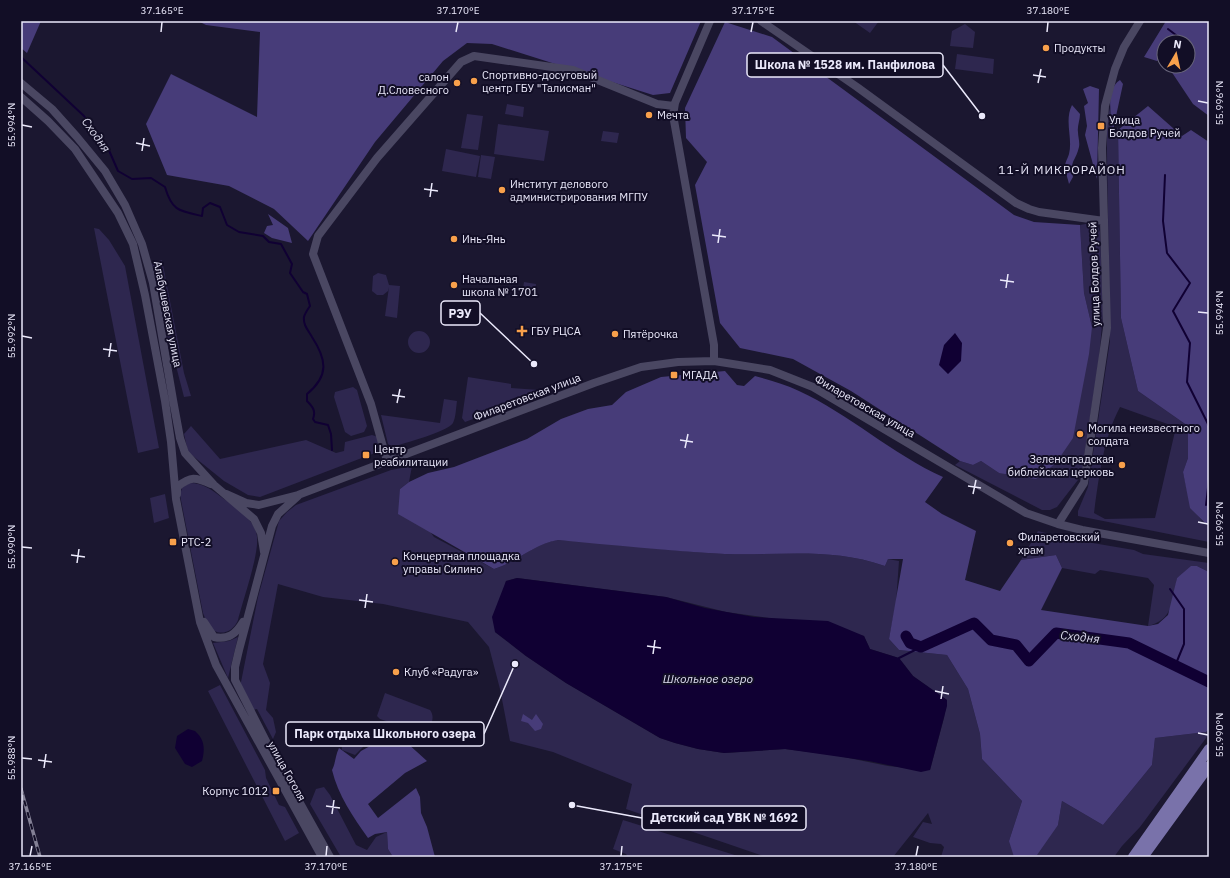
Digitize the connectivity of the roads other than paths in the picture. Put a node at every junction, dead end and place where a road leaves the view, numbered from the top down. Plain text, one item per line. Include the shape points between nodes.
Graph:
1 (710, 21) edge
2 (761, 21) edge
3 (1140, 21) edge
4 (21, 83) edge
5 (21, 97) edge
6 (674, 106) junction
7 (1104, 222) junction
8 (714, 361) junction
9 (387, 461) junction
10 (214, 485) junction
11 (226, 494) junction
12 (298, 495) junction
13 (176, 498) junction
14 (1058, 524) junction
15 (264, 552) junction
16 (1209, 552) edge
17 (199, 611) junction
18 (247, 616) junction
19 (233, 695) joint
20 (1209, 749) edge
21 (1209, 766) edge
22 (322, 857) edge
23 (330, 857) edge
24 (1133, 857) edge
25 (1143, 857) edge

1 - 6 street
2 - 7 street via 857,87 1016,203 1029,209
3 - 7 street, улица Болдов Ручей via 1118,62 1106,100 1103,126
4 - 10 street, Алабушевская улица via 52,109 105,171 125,205 142,244 153,283 180,438 185,453
5 - 13 street, Алабушевская улица via 69,143 118,213 132,244 145,295 165,401
6 - 8 street via 673,115 714,345
6 - 9 street via 657,104 573,70 474,56 461,62 377,158 318,236 313,254 371,404
7 - 14 street, улица Болдов Ручей via 1107,328 1096,407 1084,483
8 - 9 street, Филаретовская улица via 672,363 641,368 594,383
8 - 14 street, Филаретовская улица via 770,370 813,387 1026,513
9 - 12 street, Филаретовская улица
10 - 11 street, Алабушевская улица
10 - 13 street, Алабушевская улица via 198,478 188,479 177,487
11 - 12 street, Филаретовская улица via 246,503 259,505
11 - 15 street, Алабушевская улица via 254,519 261,533
12 - 15 street, Филаретовская улица via 278,514
13 - 17 street, Алабушевская улица
14 - 16 street, Филаретовская улица
15 - 18 street, Алабушевская улица
17 - 18 street, Алабушевская улица via 210,634 219,638 234,634
17 - 19 street, Алабушевская улица via 206,640 216,665
18 - 23 street, Алабушевская улица via 235,667 235,680
19 - 22 street, улица Гоголя
20 - 24 main road
21 - 25 main road

